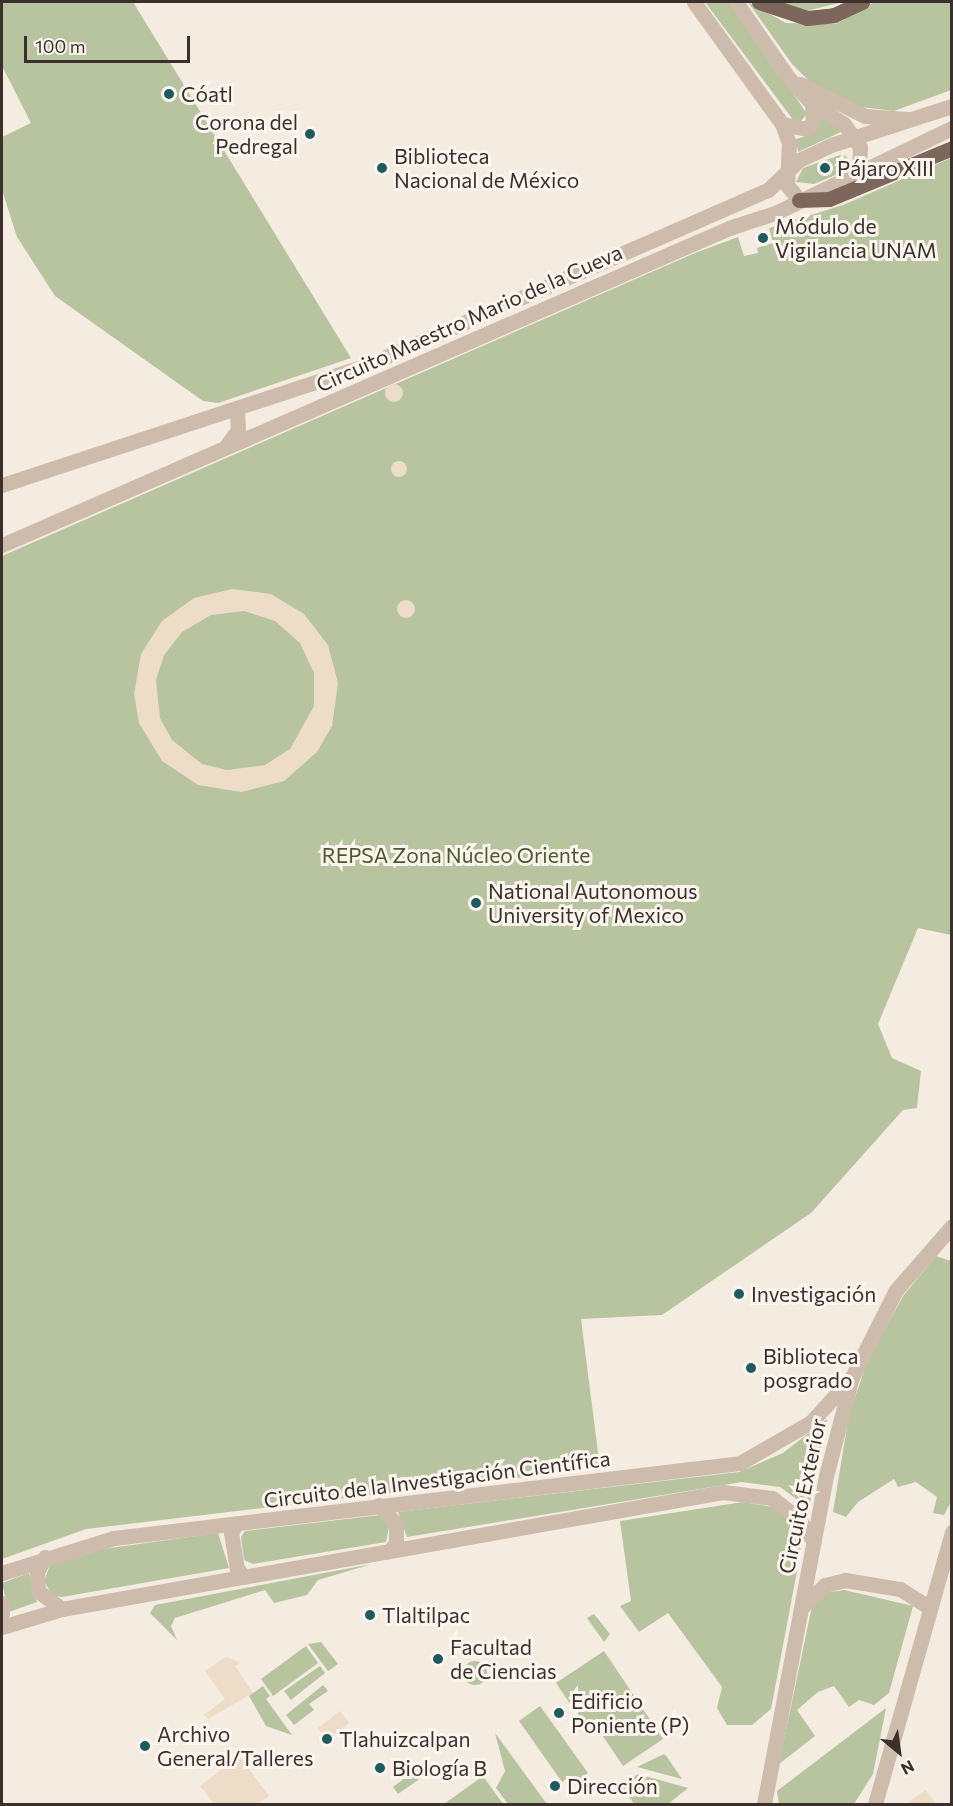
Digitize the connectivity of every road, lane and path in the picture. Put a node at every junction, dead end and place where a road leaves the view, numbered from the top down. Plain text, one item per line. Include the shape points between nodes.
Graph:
1 (694, 2) edge
2 (736, 2) edge
3 (759, 2) edge
4 (862, 2) edge
5 (788, 77) junction
6 (812, 104) junction
7 (951, 106) edge
8 (936, 113) junction
9 (782, 124) junction
10 (951, 128) edge
11 (853, 139) junction
12 (951, 148) edge
13 (859, 169) junction
14 (785, 175) junction
15 (799, 201) junction
16 (237, 410) junction
17 (222, 450) junction
18 (2, 485) edge
19 (2, 545) edge
20 (951, 1226) edge
21 (852, 1377) junction
22 (380, 1505) junction
23 (237, 1523) junction
24 (951, 1532) edge
25 (814, 1542) junction
26 (389, 1551) junction
27 (45, 1557) junction
28 (2, 1573) edge
29 (245, 1577) junction
30 (2, 1603) edge
31 (929, 1607) junction
32 (62, 1608) junction
33 (801, 1608) junction
34 (2, 1614) edge
35 (2, 1627) edge
36 (767, 1800) edge
37 (875, 1800) edge

1 - 9 street
2 - 5 street
3 - 4 main road via 807,18 834,15
5 - 6 street
5 - 8 street via 865,116 911,118
6 - 9 street via 813,122 807,129
6 - 11 street via 844,124
7 - 8 street, Circuito Maestro Mario de la Cueva
8 - 11 street, Circuito Maestro Mario de la Cueva
9 - 14 street via 789,149
10 - 13 street, Circuito Maestro Mario de la Cueva
11 - 13 street via 863,158
11 - 14 street, Circuito Maestro Mario de la Cueva via 799,160
12 - 15 main road via 829,199
13 - 15 street, Circuito Maestro Mario de la Cueva
14 - 15 street
14 - 16 street, Circuito Maestro Mario de la Cueva via 768,190 367,365
15 - 17 street, Circuito Maestro Mario de la Cueva
16 - 17 street via 238,430
16 - 18 street, Circuito Maestro Mario de la Cueva
17 - 19 street, Circuito Maestro Mario de la Cueva
20 - 21 street, Circuito Exterior via 896,1290
21 - 22 street, Circuito de la Investigación Científica via 812,1422 741,1463
21 - 25 street, Circuito Exterior
22 - 23 street, Circuito de la Investigación Científica
22 - 26 street via 396,1524 396,1544
23 - 27 street, Circuito de la Investigación Científica via 114,1538
23 - 29 street via 231,1533 237,1569
24 - 31 street
25 - 26 street via 799,1519 772,1498 723,1492
25 - 33 street, Circuito Exterior
26 - 29 street
27 - 28 street, Circuito de la Investigación Científica
27 - 32 street via 37,1572 38,1591
29 - 32 street
30 - 34 street
31 - 33 street via 900,1589 845,1580 825,1585
31 - 37 street
32 - 35 street
33 - 36 street, Circuito Exterior

